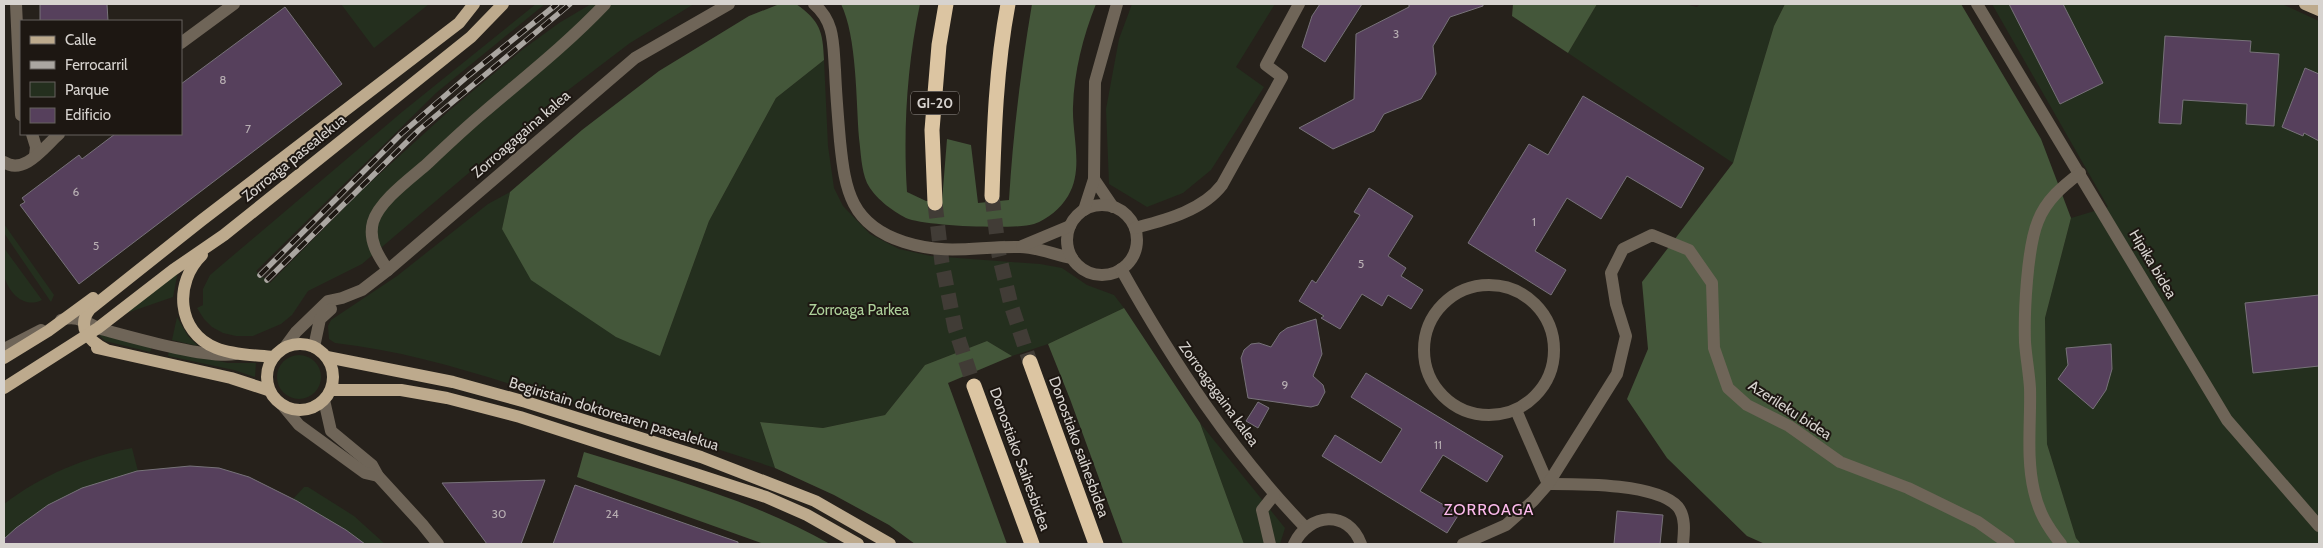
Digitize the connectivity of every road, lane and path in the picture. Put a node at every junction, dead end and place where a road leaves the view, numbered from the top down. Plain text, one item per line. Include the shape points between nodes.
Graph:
1 (16, 4) edge
2 (234, 4) edge
3 (474, 4) edge
4 (503, 4) edge
5 (604, 4) edge
6 (729, 4) edge
7 (814, 4) edge
8 (946, 4) edge
9 (1008, 4) edge
10 (1117, 4) edge
11 (1299, 4) edge
12 (1977, 4) edge
13 (2305, 4) edge
14 (2319, 10) edge
15 (182, 42) edge
16 (20, 93) edge
17 (32, 135) edge
18 (58, 135) edge
19 (35, 156) junction
20 (4, 162) edge
21 (2080, 173) junction
22 (1094, 179) junction
23 (992, 196) tunnel mouth
24 (935, 203) tunnel mouth
25 (1113, 207) junction
26 (1084, 210) junction
27 (202, 220) junction
28 (1070, 226) junction
29 (1135, 228) junction
30 (224, 235) junction
31 (1022, 246) junction
32 (1072, 258) junction
33 (1121, 269) junction
34 (388, 270) junction
35 (342, 298) junction
36 (64, 319) junction
37 (84, 320) junction
38 (98, 328) junction
39 (86, 336) junction
40 (285, 347) junction
41 (314, 347) junction
42 (4, 349) edge
43 (67, 349) junction
44 (105, 349) junction
45 (248, 354) junction
46 (273, 356) junction
47 (326, 357) junction
48 (4, 358) edge
49 (1030, 362) tunnel mouth
50 (974, 386) tunnel mouth
51 (4, 388) edge
52 (268, 390) junction
53 (327, 395) junction
54 (284, 407) junction
55 (1516, 410) junction
56 (378, 476) junction
57 (1548, 484) junction
58 (1274, 495) junction
59 (2319, 526) edge
60 (1305, 527) junction
61 (884, 541) edge
62 (438, 544) edge
63 (858, 544) edge
64 (1032, 544) edge
65 (1096, 544) edge
66 (1270, 544) edge
67 (1294, 544) edge
68 (1361, 544) edge
69 (1463, 544) edge
70 (1683, 544) edge
71 (2009, 544) edge
72 (2061, 544) edge

1 - 16 street
2 - 15 street
3 - 27 main road, Zorroaga pasealekua via 459,23
4 - 30 main road, Zorroaga pasealekua via 472,37
5 - 34 street via 581,30 388,199 373,220 371,236 378,257
6 - 34 street, Zorroagagaina kalea via 635,58
7 - 31 street via 830,24 834,38 844,176 854,206 880,232 903,242 946,251
8 - 24 highway, GI-20 via 932,130
9 - 23 highway via 998,83
10 - 22 street via 1095,82
11 - 29 street via 1266,65 1282,77 1215,194 1171,218
12 - 21 street, Hipika bidea
13 - 14 main road
17 - 19 street
18 - 19 street
19 - 20 street via 22,166 14,167
21 - 59 street, Hipika bidea via 2227,420
21 - 72 street via 2044,207 2037,223 2025,305 2034,489 2044,522
22 - 25 street
22 - 26 street
25 - 26 street via 1103,205
25 - 29 street via 1122,212
26 - 28 street
27 - 36 main road, Zorroaga pasealekua via 185,227
27 - 37 main road, Zorroaga pasealekua via 102,299
28 - 31 street
28 - 32 street via 1067,242
29 - 33 street via 1135,251
30 - 38 main road, Zorroaga pasealekua
30 - 45 main road via 189,271 182,304 188,322 199,337 215,348
31 - 32 street
32 - 33 street via 1093,274 1102,275
33 - 58 street, Zorroagagaina kalea via 1173,358
34 - 35 street, Zorroagagaina kalea via 362,290
35 - 40 street, Zorroagagaina kalea via 328,301
35 - 41 street, Zorroagagaina kalea via 320,319
36 - 37 street
36 - 42 street
36 - 48 main road, Zorroaga pasealekua
37 - 38 street
37 - 39 main road
38 - 39 main road, Zorroaga pasealekua
38 - 45 street via 216,355
39 - 43 main road, Zorroaga pasealekua
39 - 44 main road
40 - 41 main road via 305,344
40 - 46 main road
41 - 47 main road
43 - 44 main road via 84,345
43 - 51 main road, Zorroaga pasealekua
44 - 52 main road via 231,378
45 - 46 main road
46 - 52 main road via 267,373
47 - 53 main road via 333,373
47 - 61 main road, Begiristain doktorearen pasealekua via 453,382 701,457 815,501
49 - 65 highway, Donostiako saihesbidea
50 - 64 highway, Donostiako Saihesbidea
52 - 54 main road
53 - 54 main road via 315,407 305,410
53 - 56 street via 331,431 372,465
53 - 63 main road, Begiristain doktorearen pasealekua via 402,390 520,417 766,497 807,515
54 - 56 street via 299,425 365,473
55 - 55 street via 1530,402 1549,378 1554,363 1552,332 1537,305 1525,295 1495,285 1465,289 1438,308 1427,329 1423,353 1432,383 1454,406 1469,413 1493,415
55 - 57 street
56 - 62 street
57 - 69 street, Azerileku bidea via 1506,525
57 - 70 street via 1622,487 1660,496 1678,507 1684,521
57 - 71 street, Azerileku bidea via 1617,374 1626,336 1611,273 1623,249 1652,236 1689,250 1712,283 1714,348 1728,388 1747,405 1788,426 1840,462 1908,488 1978,522
58 - 60 street, Zorroagagaina kalea
58 - 66 street via 1262,510
60 - 67 street
60 - 68 street via 1315,521 1337,520 1356,533

